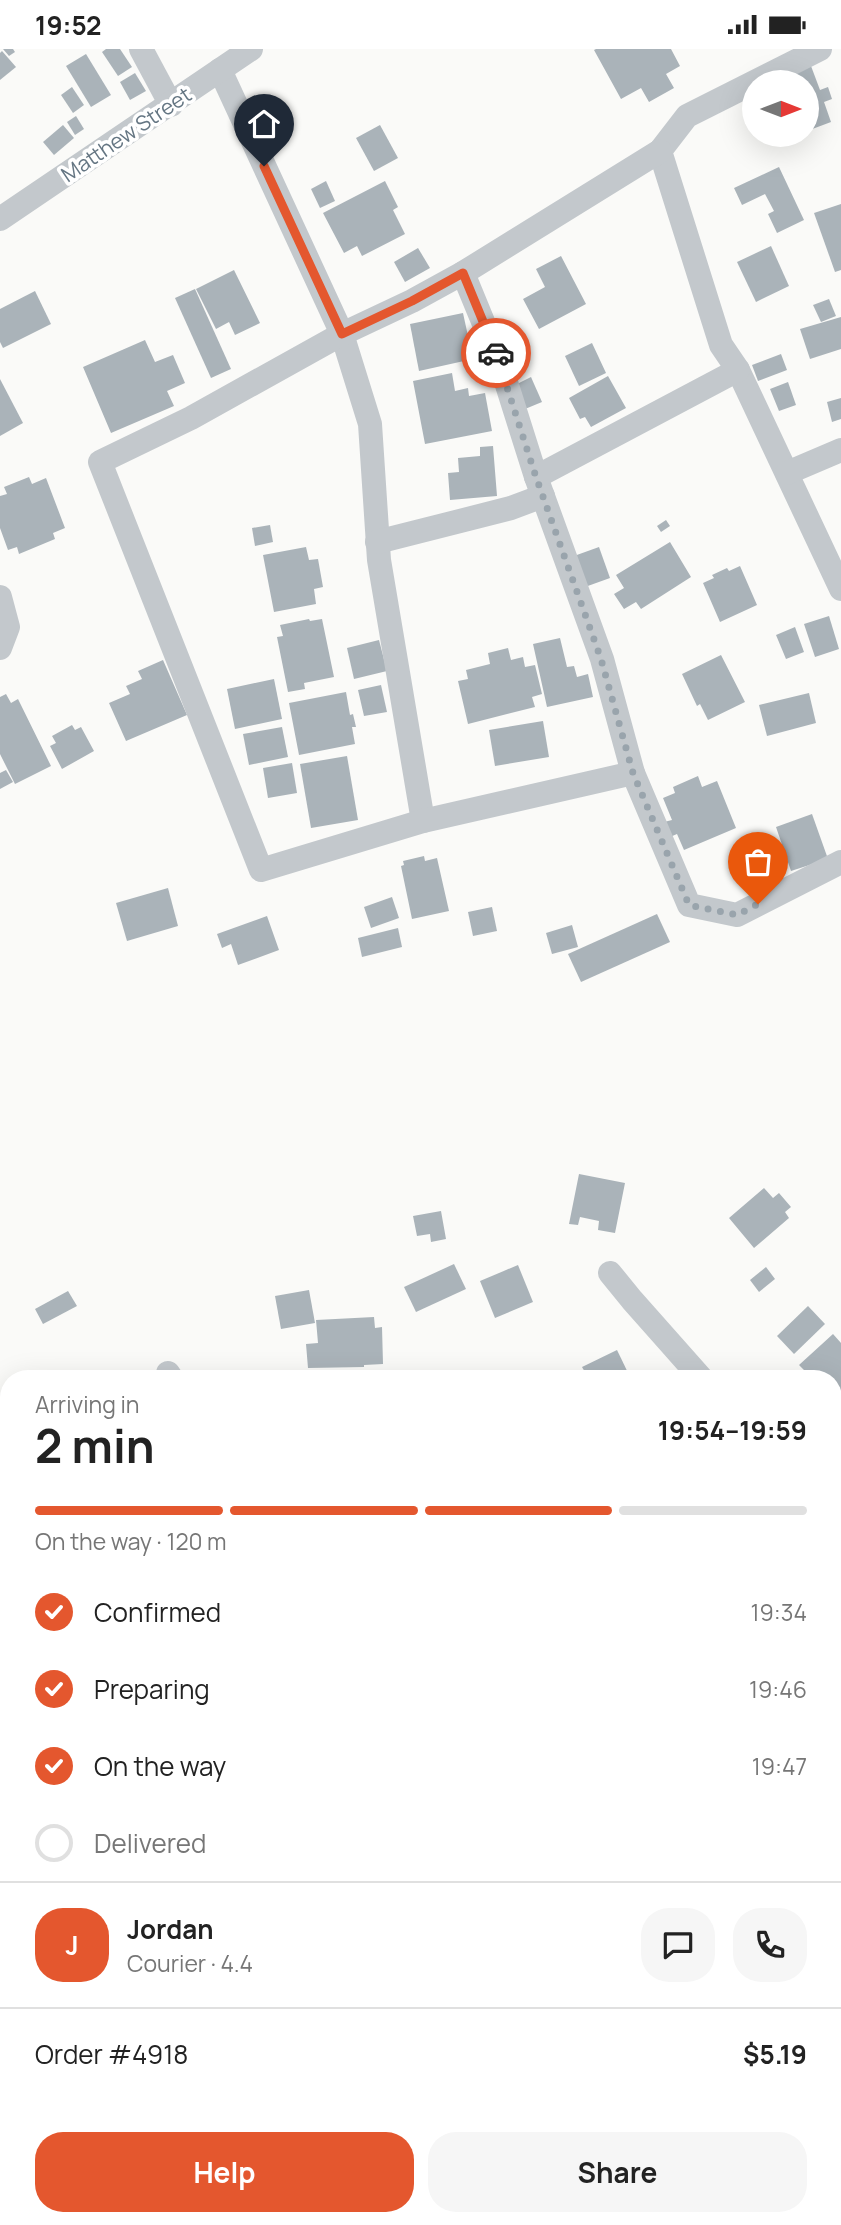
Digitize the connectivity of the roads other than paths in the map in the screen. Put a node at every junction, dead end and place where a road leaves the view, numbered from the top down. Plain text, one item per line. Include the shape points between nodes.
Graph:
1 (141, 49) edge
2 (251, 49) edge
3 (820, 49) edge
4 (220, 71) junction
5 (171, 105) junction
6 (660, 151) junction
7 (0, 219) edge
8 (463, 273) junction
9 (342, 334) junction
10 (738, 370) junction
11 (841, 450) edge
12 (787, 473) junction
13 (540, 487) junction
14 (377, 541) junction
15 (841, 589) edge
16 (0, 597) edge
17 (0, 648) edge
18 (633, 773) junction
19 (423, 821) junction
20 (841, 862) edge
21 (610, 1273) dead end
22 (694, 1370) edge

1 - 5 street
2 - 4 street, Matthew Street
3 - 6 street via 687,115
4 - 5 street, Matthew Street
4 - 9 street
5 - 7 street, Matthew Street
6 - 8 street
6 - 10 street via 721,345
8 - 9 street
8 - 13 street via 500,363
9 - 14 street via 370,424
9 - 19 street via 191,418 100,462 261,870
10 - 12 street
10 - 13 street
11 - 12 street
12 - 15 street
13 - 14 street via 511,508
13 - 18 street via 601,659
14 - 19 street
16 - 17 street via 8,627
18 - 19 street
18 - 20 street via 689,905 737,915
21 - 22 street

